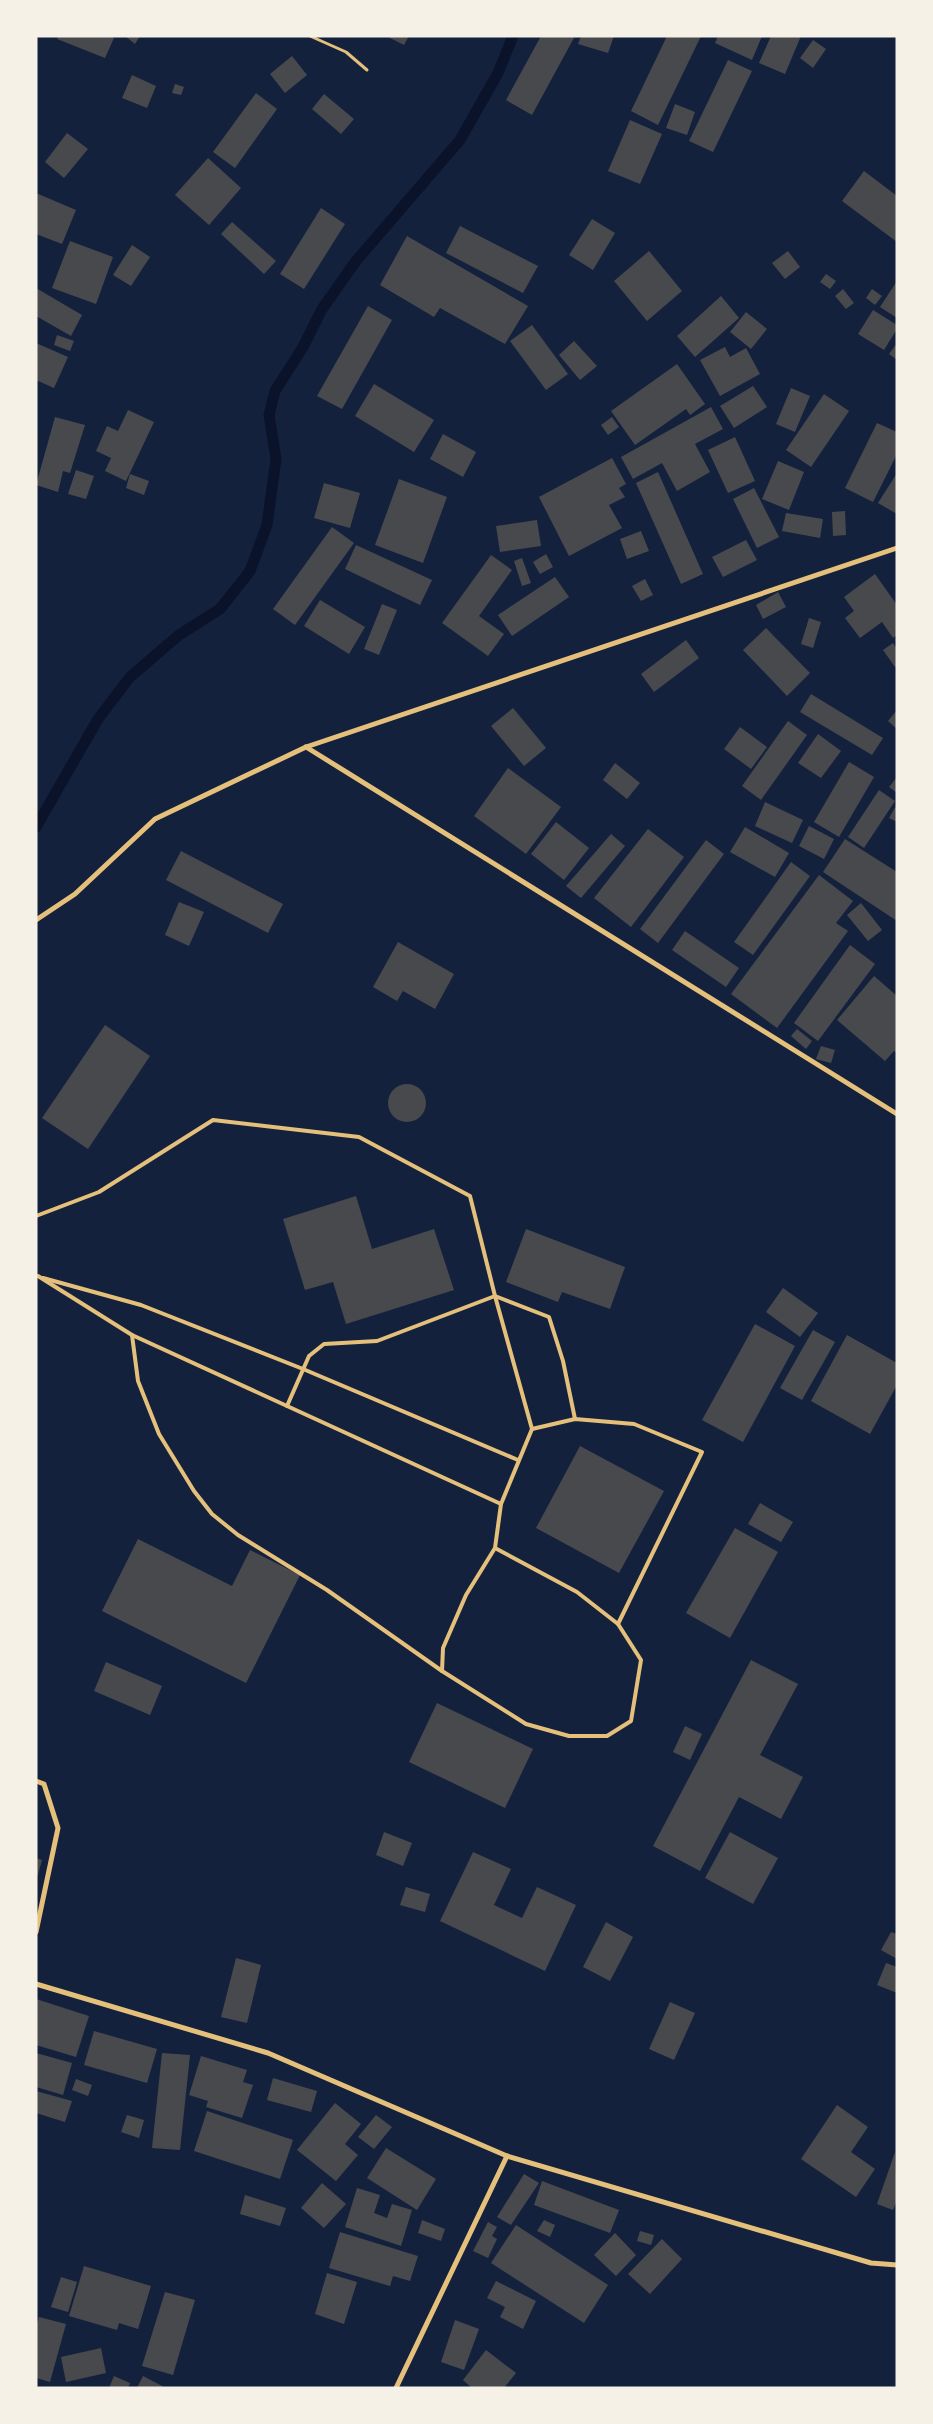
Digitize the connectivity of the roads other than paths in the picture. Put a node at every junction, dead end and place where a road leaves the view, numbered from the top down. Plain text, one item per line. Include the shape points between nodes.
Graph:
1 (897, 548) edge
2 (306, 747) junction
3 (36, 920) edge
4 (897, 1114) edge
5 (36, 1216) edge
6 (37, 1276) edge
7 (495, 1296) junction
8 (132, 1335) junction
9 (303, 1369) junction
10 (286, 1406) junction
11 (575, 1419) junction
12 (532, 1428) junction
13 (518, 1460) junction
14 (501, 1504) junction
15 (495, 1548) junction
16 (618, 1624) junction
17 (442, 1671) junction
18 (36, 1781) edge
19 (36, 1932) edge
20 (36, 1984) edge
21 (507, 2156) junction
22 (897, 2265) edge
23 (396, 2388) edge

1 - 2 street
2 - 3 street via 155,819 75,894
2 - 4 street
5 - 7 lane via 99,1192 213,1120 359,1138 470,1196
6 - 8 lane
6 - 9 lane via 141,1305
7 - 9 lane via 377,1342 324,1344 309,1356
7 - 11 lane via 549,1316 563,1361
7 - 12 lane
8 - 10 lane
8 - 17 lane via 138,1381 159,1434 194,1492 212,1514
9 - 10 lane
9 - 13 lane
10 - 14 lane
11 - 12 lane
11 - 16 lane via 634,1424 702,1452
12 - 13 lane
13 - 14 lane
14 - 15 lane
15 - 16 lane via 577,1592
15 - 17 lane via 466,1595 443,1648
16 - 17 lane via 641,1660 631,1721 607,1736 569,1736 526,1724
18 - 19 street via 44,1784 58,1828
20 - 21 street via 268,2053
21 - 22 street via 871,2263
21 - 23 street

